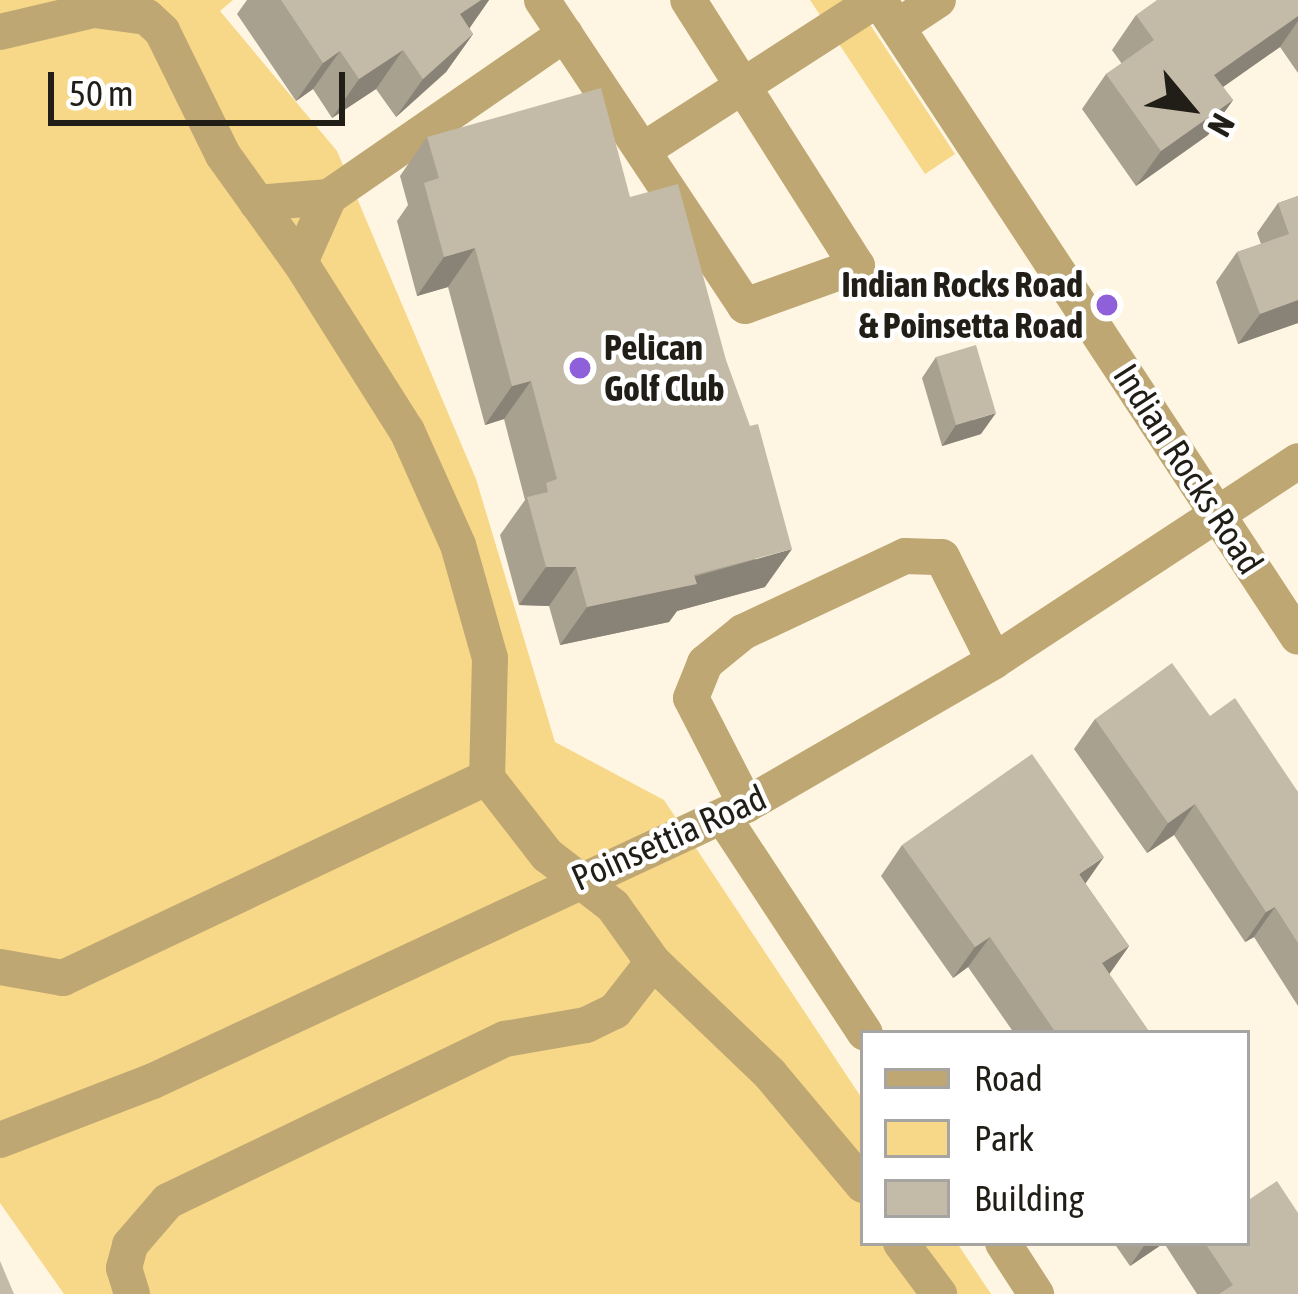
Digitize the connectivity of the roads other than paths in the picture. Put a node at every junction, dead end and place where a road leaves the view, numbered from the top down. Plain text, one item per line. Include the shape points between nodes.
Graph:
1 (542, 0) edge
2 (688, 0) edge
3 (938, 0) edge
4 (884, 9) edge
5 (0, 32) edge
6 (565, 34) junction
7 (747, 83) junction
8 (645, 149) junction
9 (329, 197) junction
10 (257, 203) junction
11 (300, 262) junction
12 (1298, 461) edge
13 (1218, 516) junction
14 (1298, 638) edge
15 (994, 661) junction
16 (487, 778) junction
17 (735, 811) junction
18 (578, 878) junction
19 (653, 962) junction
20 (0, 967) edge
21 (863, 1030) edge
22 (0, 1140) edge
23 (860, 1181) edge
24 (903, 1246) edge
25 (1005, 1246) edge
26 (132, 1294) edge
27 (939, 1294) edge
28 (1036, 1294) edge

1 - 6 street
2 - 7 street
3 - 4 street
4 - 7 street
4 - 13 street, Indian Rocks Road
5 - 10 street via 94,10 147,17
6 - 8 street
6 - 9 street
7 - 8 street
7 - 8 street via 857,266 745,306
9 - 10 street
9 - 11 street
10 - 11 street
11 - 16 street via 407,431 458,544 490,658
12 - 13 street, Poinsettia Road
13 - 14 street, Indian Rocks Road
13 - 15 street, Poinsettia Road
15 - 17 street, Poinsettia Road
15 - 17 street via 942,557 905,556 743,632 705,663 691,698
16 - 18 street via 547,855
16 - 20 street via 379,834 127,941 63,978
17 - 18 street, Poinsettia Road
17 - 21 street
18 - 19 street via 613,906
18 - 22 street, Poinsettia Road via 153,1081
19 - 23 street via 783,1088
19 - 26 street via 615,1011 586,1025 505,1039 168,1201 130,1245 124,1268
24 - 27 street
25 - 28 street

